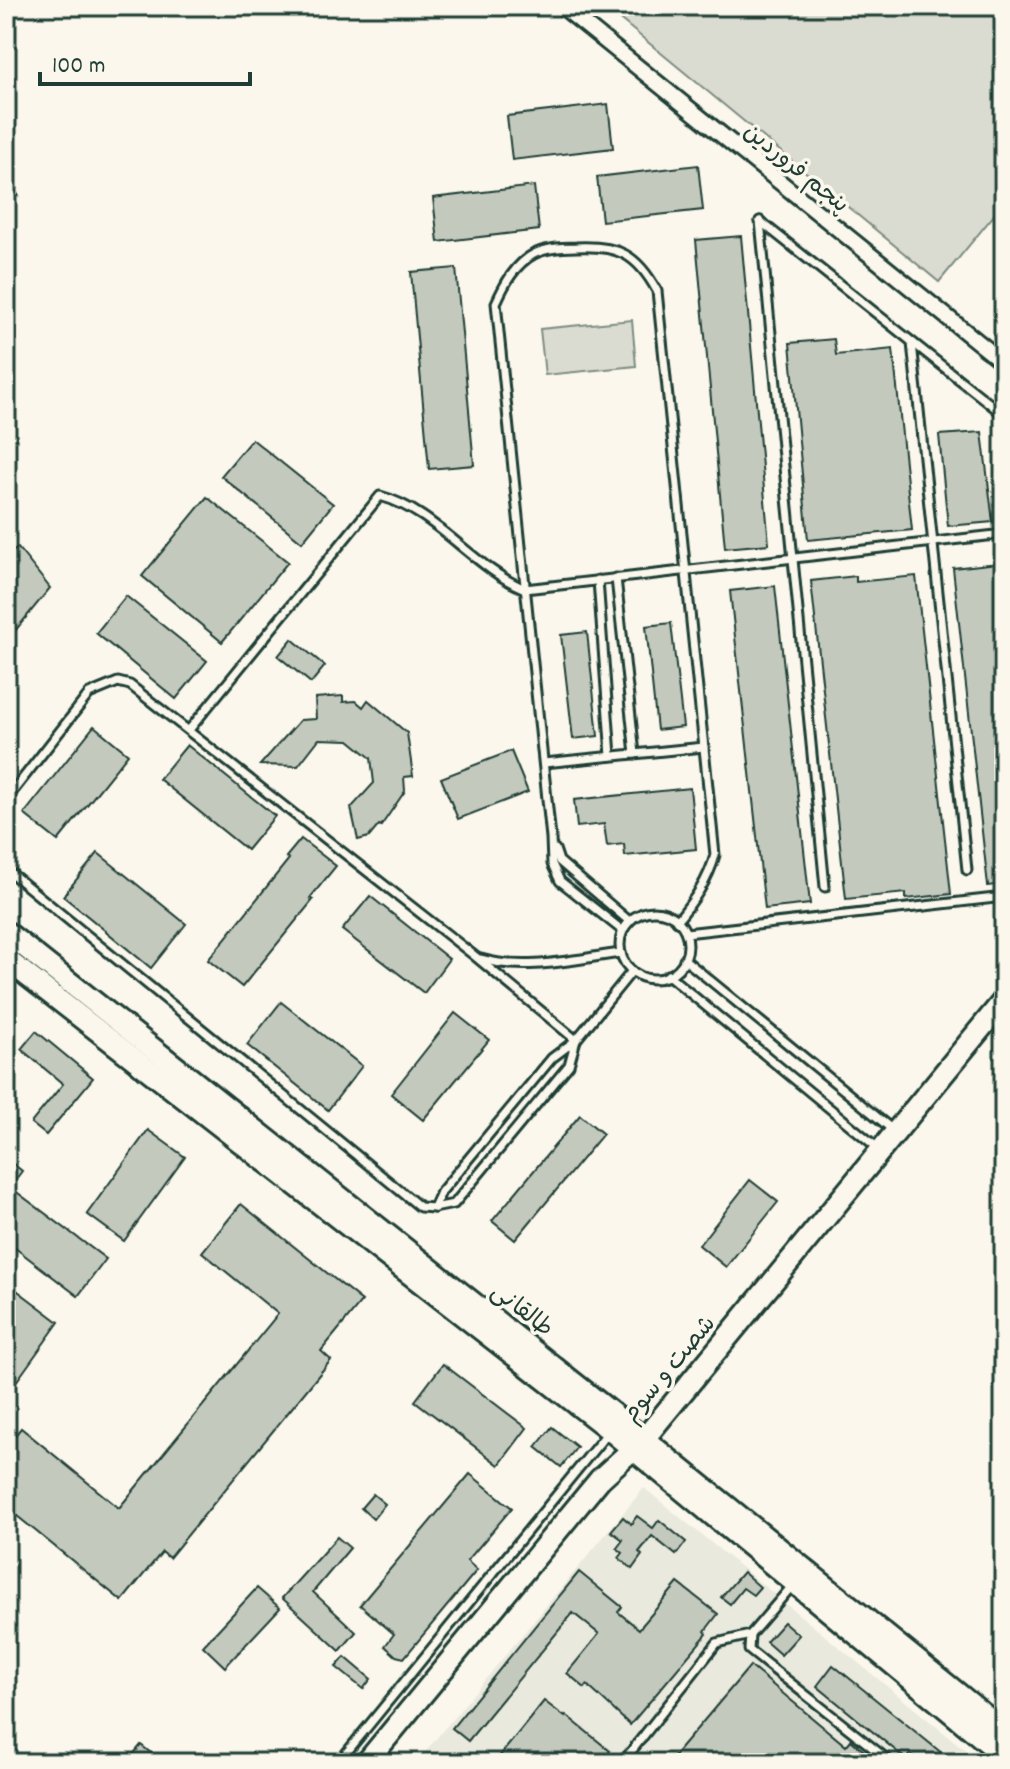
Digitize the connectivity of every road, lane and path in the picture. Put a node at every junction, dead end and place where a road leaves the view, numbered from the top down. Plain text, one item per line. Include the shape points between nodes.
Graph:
1 (19, 6) edge
2 (562, 6) edge
3 (6, 39) edge
4 (6, 179) edge
5 (21, 200) dead end
6 (912, 343) junction
7 (1004, 363) edge
8 (1004, 415) edge
9 (1004, 534) edge
10 (932, 542) junction
11 (792, 557) junction
12 (686, 569) junction
13 (616, 578) junction
14 (598, 580) junction
15 (525, 589) junction
16 (189, 730) junction
17 (704, 747) junction
18 (635, 754) junction
19 (611, 756) junction
20 (544, 763) junction
21 (6, 800) edge
22 (551, 838) junction
23 (6, 869) edge
24 (967, 870) dead end
25 (825, 887) dead end
26 (1004, 897) edge
27 (629, 921) junction
28 (677, 921) junction
29 (623, 931) junction
30 (6, 932) edge
31 (686, 933) junction
32 (621, 953) junction
33 (476, 957) junction
34 (6, 959) edge
35 (684, 959) junction
36 (632, 971) junction
37 (668, 975) junction
38 (1004, 1000) edge
39 (576, 1040) junction
40 (896, 1132) junction
41 (881, 1150) junction
42 (434, 1208) junction
43 (610, 1430) junction
44 (639, 1444) junction
45 (794, 1584) junction
46 (750, 1635) junction
47 (1004, 1731) edge
48 (1004, 1756) edge
49 (338, 1763) edge
50 (366, 1763) edge
51 (622, 1763) edge
52 (892, 1763) edge

1 - 3 path
2 - 7 street, پنجم فروردین
4 - 5 path
6 - 8 lane
6 - 10 lane
6 - 11 lane via 760,221
9 - 10 lane
10 - 11 lane
10 - 24 lane
11 - 12 lane
11 - 25 lane
12 - 13 lane
12 - 15 lane via 657,291 632,258 604,246 562,247 533,255 508,277 496,303
12 - 17 lane
13 - 14 lane
13 - 18 lane
14 - 15 lane
14 - 19 lane
15 - 16 lane via 505,581 402,502 380,496
15 - 20 lane
16 - 21 lane via 130,685 118,682 89,694
16 - 33 lane
17 - 18 lane
17 - 28 lane via 715,855 710,874
18 - 19 lane
19 - 20 lane
20 - 22 lane
22 - 27 lane via 559,861
22 - 29 lane via 552,864 560,881
23 - 42 lane via 420,1207
26 - 31 lane
27 - 28 lane via 661,911
27 - 29 lane
28 - 31 lane
29 - 32 lane
30 - 44 street, طالقانی
31 - 35 lane
32 - 33 lane via 528,966
32 - 36 lane
33 - 39 lane
34 - 43 street, طالقانی
35 - 37 lane
35 - 40 lane
36 - 37 lane via 653,978
36 - 39 lane
37 - 41 lane
38 - 40 street, شصت و سوم
39 - 42 lane via 552,1058 441,1192
39 - 42 lane via 569,1065 454,1204
40 - 41 street, شصت و سوم
41 - 44 street, شصت و سوم
43 - 44 street, طالقانی
43 - 49 lane
44 - 45 street, طالقانی
44 - 47 street, طالقانی
44 - 50 street, شصت و سوم via 600,1479
45 - 46 lane
45 - 48 street, طالقانی
46 - 51 lane via 717,1643
46 - 52 lane via 749,1650

